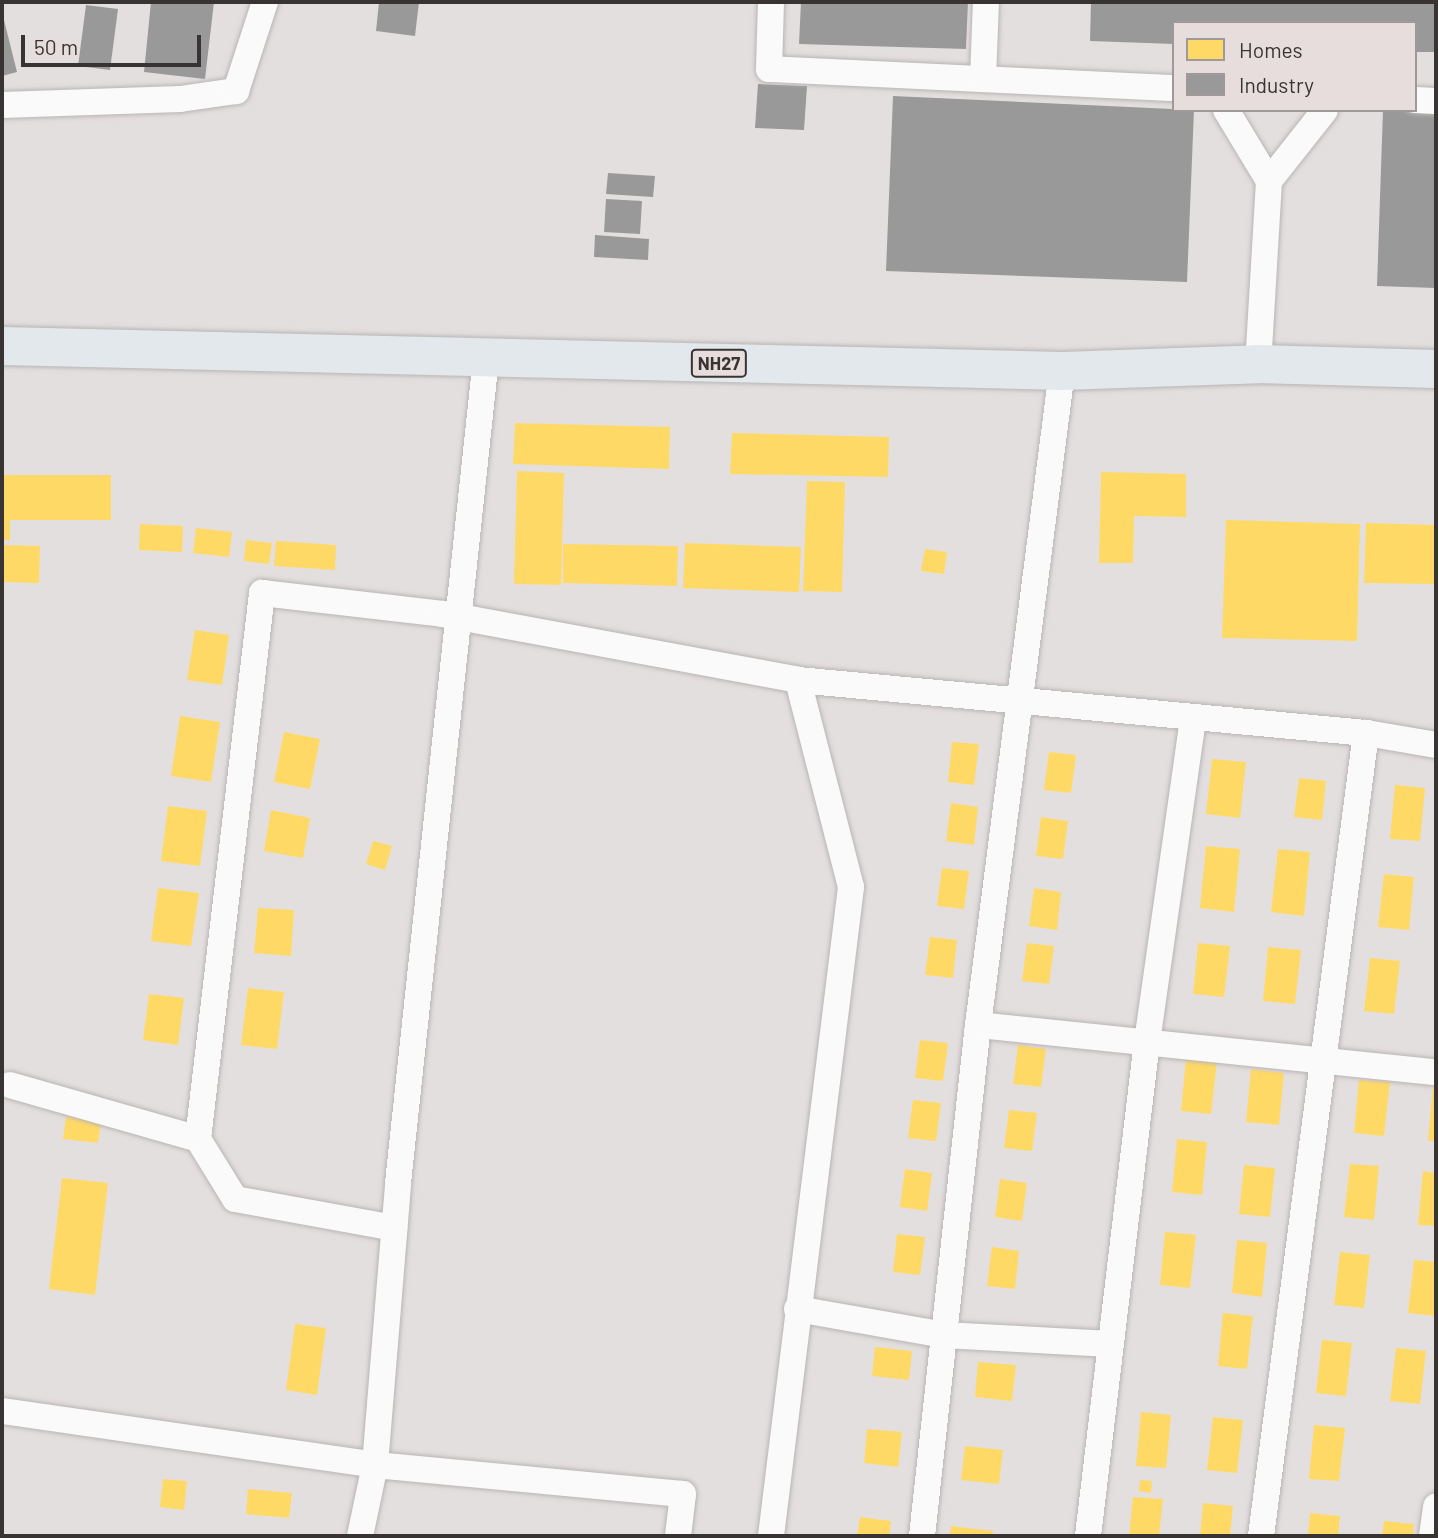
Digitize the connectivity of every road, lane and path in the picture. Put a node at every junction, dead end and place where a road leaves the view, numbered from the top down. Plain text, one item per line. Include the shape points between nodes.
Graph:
1 (265, 2) edge
2 (771, 2) edge
3 (986, 2) edge
4 (983, 79) junction
5 (1172, 88) edge
6 (1417, 100) edge
7 (1436, 101) edge
8 (2, 105) edge
9 (1227, 112) edge
10 (1323, 112) edge
11 (1269, 181) junction
12 (2, 346) edge
13 (486, 358) junction
14 (1258, 364) junction
15 (1436, 369) edge
16 (1062, 371) junction
17 (462, 618) junction
18 (799, 680) junction
19 (1020, 699) junction
20 (1193, 718) junction
21 (1366, 733) junction
22 (1436, 745) edge
23 (978, 1025) junction
24 (1147, 1042) junction
25 (1326, 1059) junction
26 (1436, 1072) edge
27 (10, 1085) dead end
28 (198, 1139) junction
29 (394, 1228) junction
30 (797, 1309) junction
31 (944, 1335) junction
32 (1111, 1344) junction
33 (2, 1411) edge
34 (375, 1465) junction
35 (1436, 1506) edge
36 (360, 1536) edge
37 (678, 1536) edge
38 (771, 1536) edge
39 (922, 1536) edge
40 (1088, 1536) edge
41 (1261, 1536) edge
42 (1432, 1536) edge

1 - 8 street via 236,91 180,99
2 - 4 street via 769,69
3 - 4 street
4 - 5 street
6 - 7 street
9 - 11 street
10 - 11 street
11 - 14 street
12 - 13 highway, NH27
13 - 16 highway, NH27
13 - 17 street
14 - 15 highway, NH27
14 - 16 highway, NH27
16 - 19 street
17 - 18 street
17 - 28 street via 262,593
17 - 29 street
18 - 19 street
18 - 30 street via 851,887
19 - 20 street
19 - 23 street
20 - 21 street
20 - 24 street
21 - 22 street
21 - 25 street
23 - 24 street
23 - 31 street
24 - 25 street
24 - 32 street
25 - 26 street
25 - 41 street
27 - 28 street
28 - 29 street via 235,1199
29 - 34 street
30 - 31 street
30 - 38 street
31 - 32 street
31 - 39 street
32 - 40 street
33 - 34 street
34 - 36 street
34 - 37 street via 683,1494
35 - 42 street

